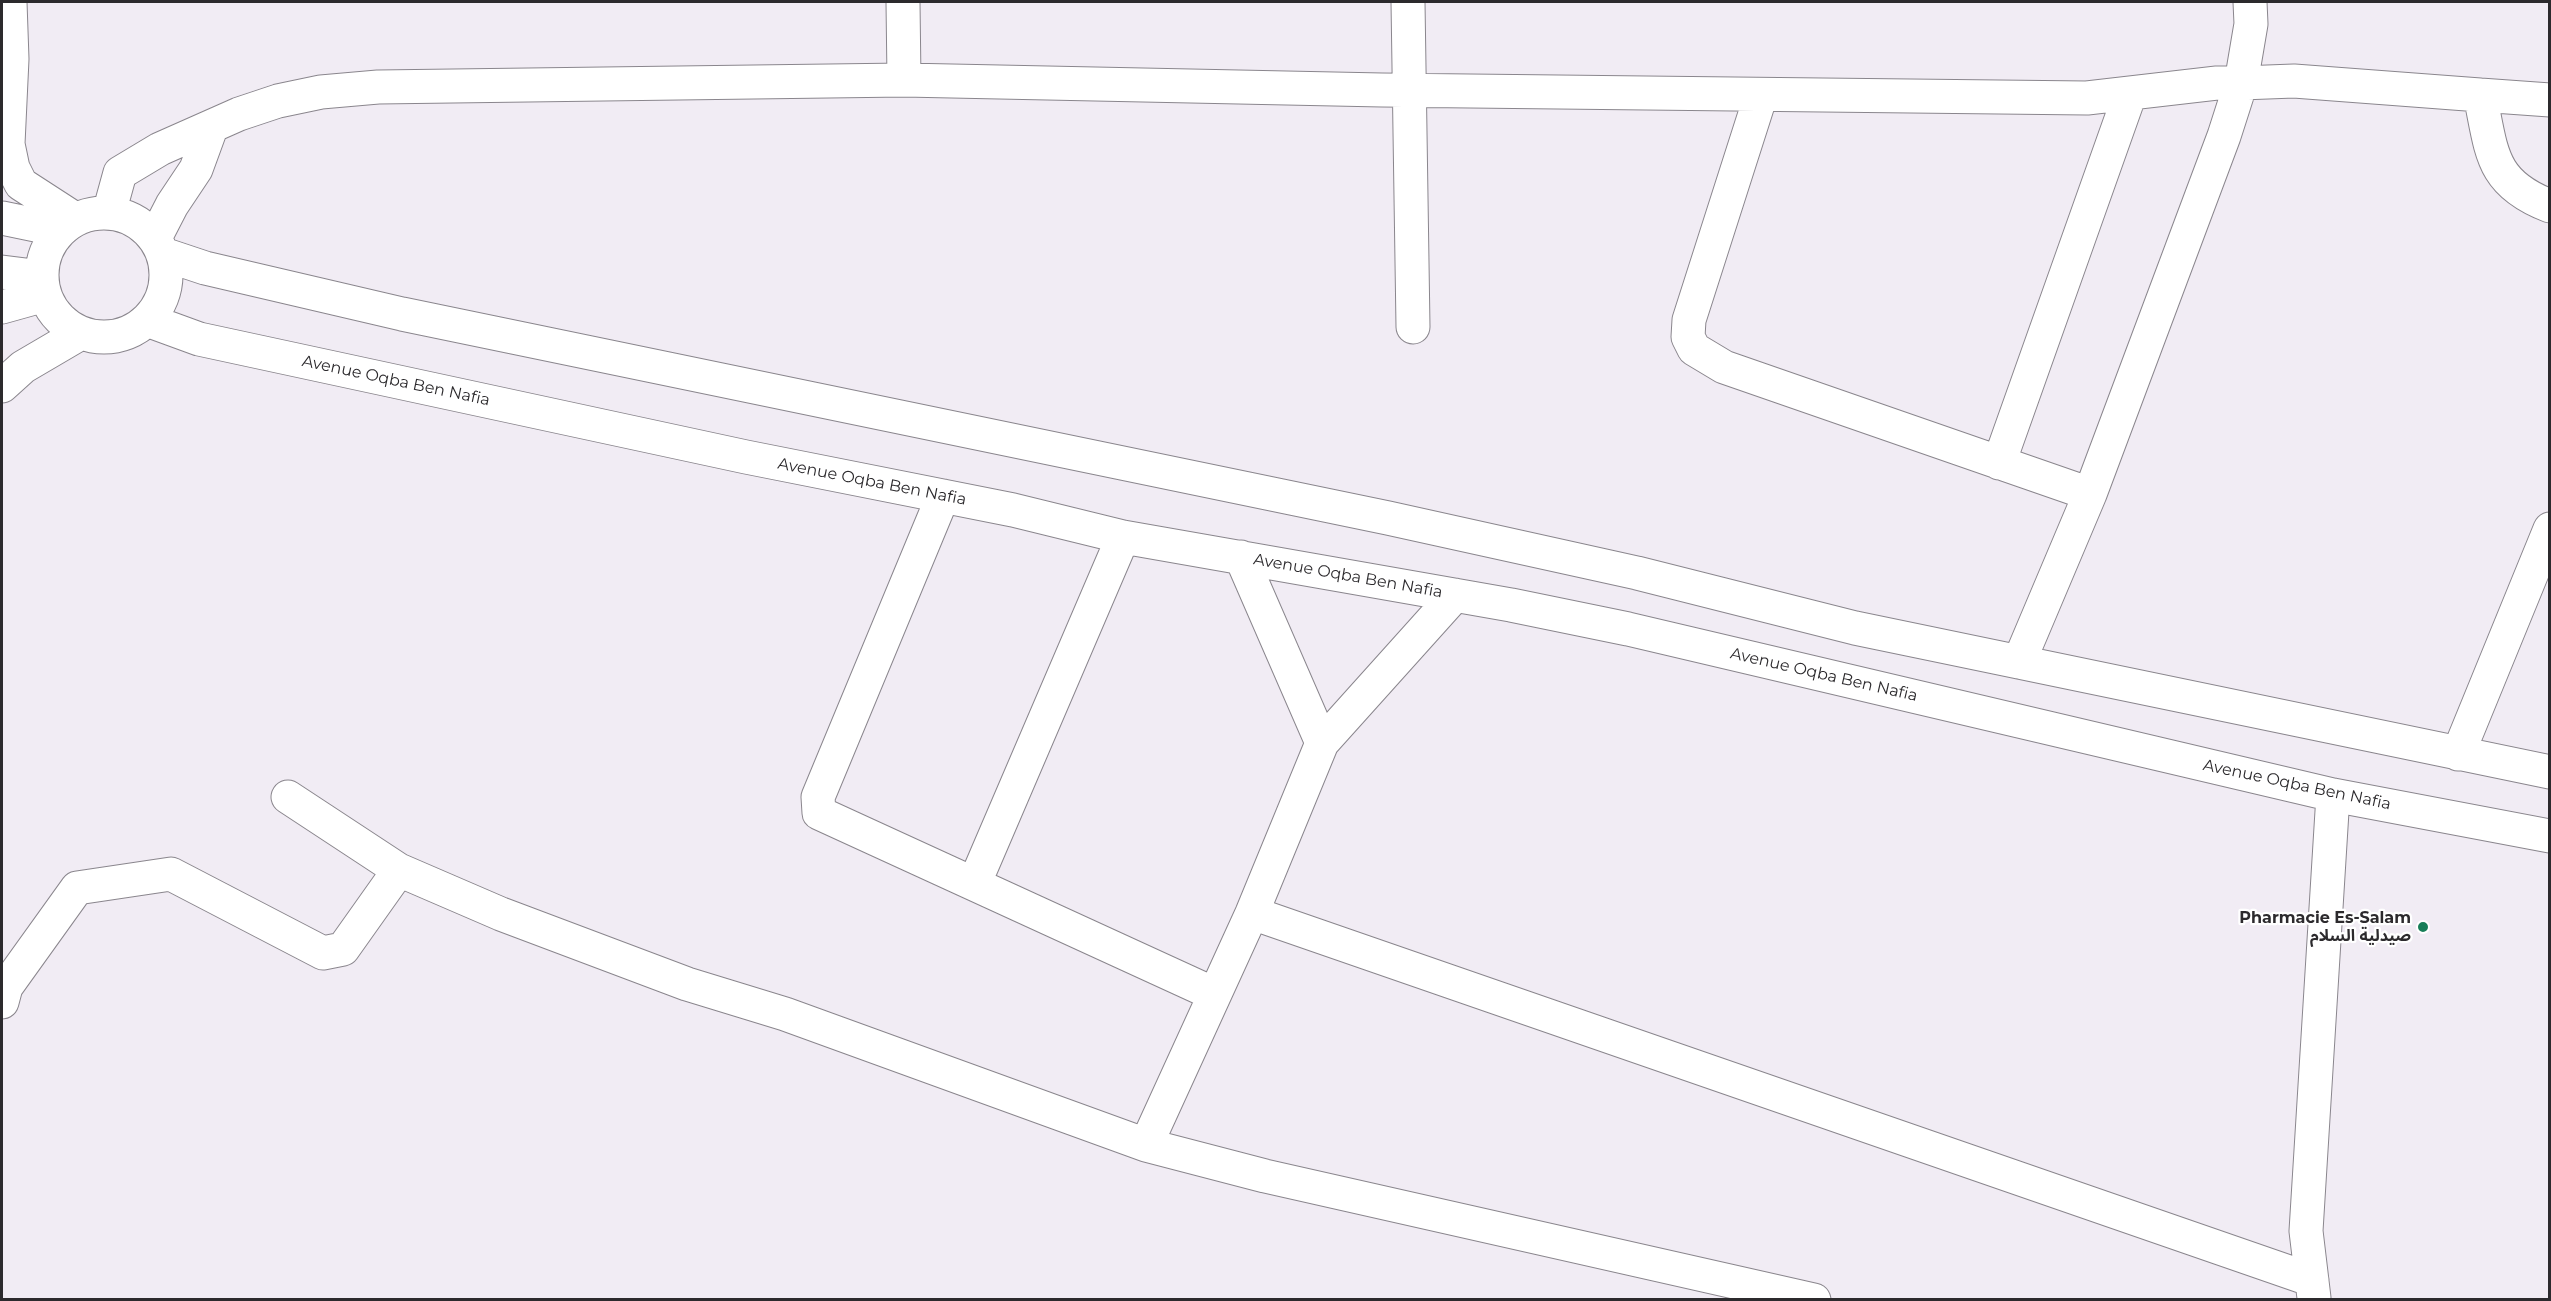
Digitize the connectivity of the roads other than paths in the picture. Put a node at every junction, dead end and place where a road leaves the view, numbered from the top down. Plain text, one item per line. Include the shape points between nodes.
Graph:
1 (10, 2) edge
2 (903, 2) edge
3 (1408, 2) edge
4 (2250, 2) edge
5 (904, 80) junction
6 (2241, 82) junction
7 (1409, 90) junction
8 (2547, 92) edge
9 (2130, 94) junction
10 (1761, 95) junction
11 (2480, 95) junction
12 (211, 128) junction
13 (2550, 206) edge
14 (109, 213) junction
15 (2, 218) edge
16 (68, 225) junction
17 (159, 246) junction
18 (2, 272) edge
19 (43, 286) junction
20 (2, 307) edge
21 (147, 320) junction
22 (1413, 327) dead end
23 (81, 333) junction
24 (2, 386) edge
25 (2000, 463) junction
26 (2090, 494) junction
27 (943, 496) junction
28 (2550, 529) edge
29 (1123, 537) junction
30 (1241, 557) junction
31 (1455, 595) junction
32 (2019, 662) junction
33 (1322, 743) junction
34 (2458, 754) junction
35 (2550, 772) edge
36 (2333, 795) junction
37 (288, 797) dead end
38 (2550, 836) edge
39 (399, 870) junction
40 (975, 882) junction
41 (1252, 913) junction
42 (1214, 994) junction
43 (2, 1002) edge
44 (1146, 1145) junction
45 (2313, 1290) edge
46 (1814, 1299) edge

1 - 16 street via 8,144 13,168 21,184
2 - 5 street
3 - 7 street
4 - 6 street via 2251,24
5 - 7 street
5 - 12 street via 378,87 278,101
6 - 9 street
6 - 11 street via 2294,81
6 - 26 street
7 - 10 street
7 - 22 street
8 - 11 street
9 - 10 street via 2087,98
9 - 25 street
10 - 25 street via 1696,291 1688,337 1694,349 1724,367
11 - 13 street via 2492,150 2508,182 2528,198
12 - 14 street via 160,149 120,173
12 - 17 street via 196,170 172,205
14 - 16 street via 91,213
14 - 17 street via 142,225
15 - 16 street
16 - 19 street via 50,244 43,260
17 - 21 street via 166,271 165,289
17 - 32 street via 205,268 402,314 1388,518 1637,573 1856,628
18 - 19 street
19 - 20 street
19 - 23 street via 53,310
21 - 23 street via 115,336
21 - 27 street, Avenue Oqba Ben Nafia via 199,339
23 - 24 street via 23,367
25 - 26 street
26 - 32 street
27 - 29 street, Avenue Oqba Ben Nafia
27 - 40 street via 818,797 819,813
28 - 34 street
29 - 30 street, Avenue Oqba Ben Nafia
29 - 40 street
30 - 31 street, Avenue Oqba Ben Nafia
30 - 33 street
31 - 33 street
31 - 36 street, Avenue Oqba Ben Nafia via 1639,632
32 - 34 street
33 - 41 street
34 - 35 street
36 - 38 street, Avenue Oqba Ben Nafia
36 - 45 street via 2306,1231
37 - 39 street
39 - 43 street via 343,949 323,953 171,874 77,888 6,987
39 - 44 street via 614,957 785,1014
40 - 42 street
41 - 42 street
41 - 45 street
42 - 44 street
44 - 46 street via 1265,1176

